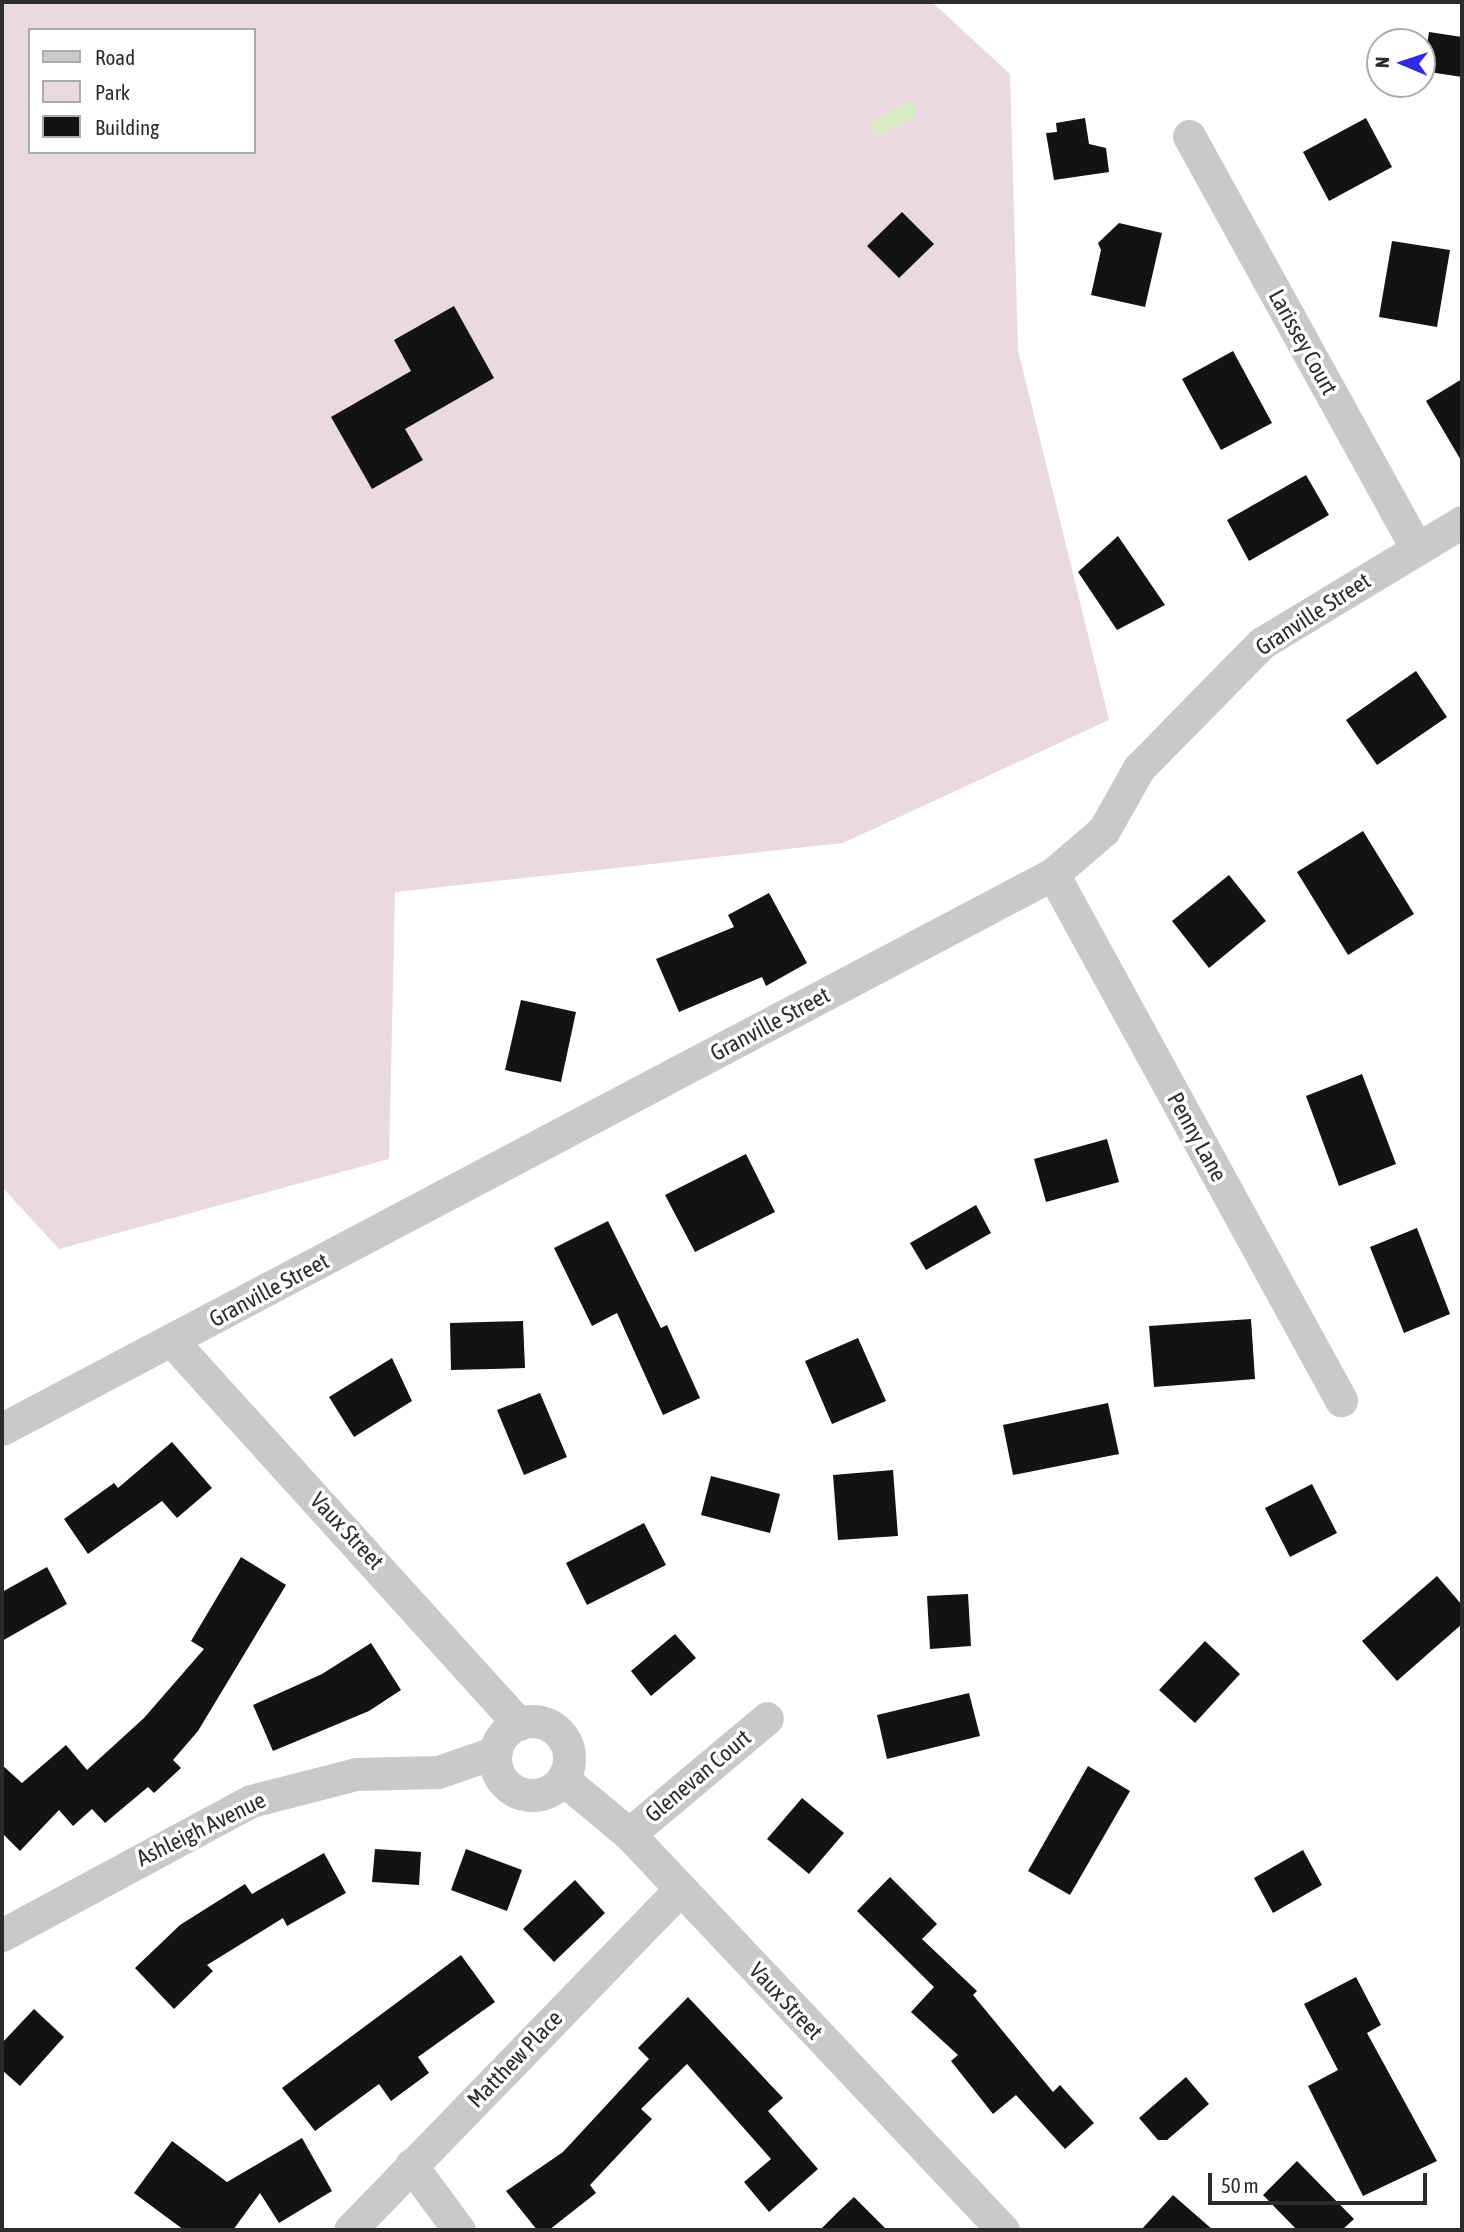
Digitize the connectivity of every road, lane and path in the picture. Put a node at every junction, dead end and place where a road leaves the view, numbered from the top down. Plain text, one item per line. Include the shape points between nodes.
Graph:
1 (1189, 136) dead end
2 (1462, 522) edge
3 (1416, 548) junction
4 (1053, 874) junction
5 (172, 1341) junction
6 (1341, 1400) dead end
7 (2, 1429) edge
8 (767, 1718) dead end
9 (519, 1724) junction
10 (496, 1752) junction
11 (563, 1779) junction
12 (629, 1834) junction
13 (680, 1889) junction
14 (2, 1935) edge
15 (411, 2165) junction
16 (350, 2230) edge
17 (459, 2230) edge
18 (1003, 2230) edge

1 - 3 street, Larissey Court
2 - 3 street, Granville Street
3 - 4 street, Granville Street via 1262,643 1139,768 1104,830
4 - 5 street, Granville Street
4 - 6 street, Penny Lane
5 - 7 street, Granville Street
5 - 9 street, Vaux Street
8 - 12 street, Glenevan Court
9 - 10 street via 500,1740
9 - 11 street via 542,1722 562,1735 569,1757
10 - 11 street via 500,1776 518,1792 542,1794
10 - 14 street, Ashleigh Avenue via 438,1772 356,1774 251,1801
11 - 12 street, Vaux Street
12 - 13 street, Vaux Street
13 - 15 street, Matthew Place
13 - 18 street, Vaux Street
15 - 16 street, Matthew Place
15 - 17 street

